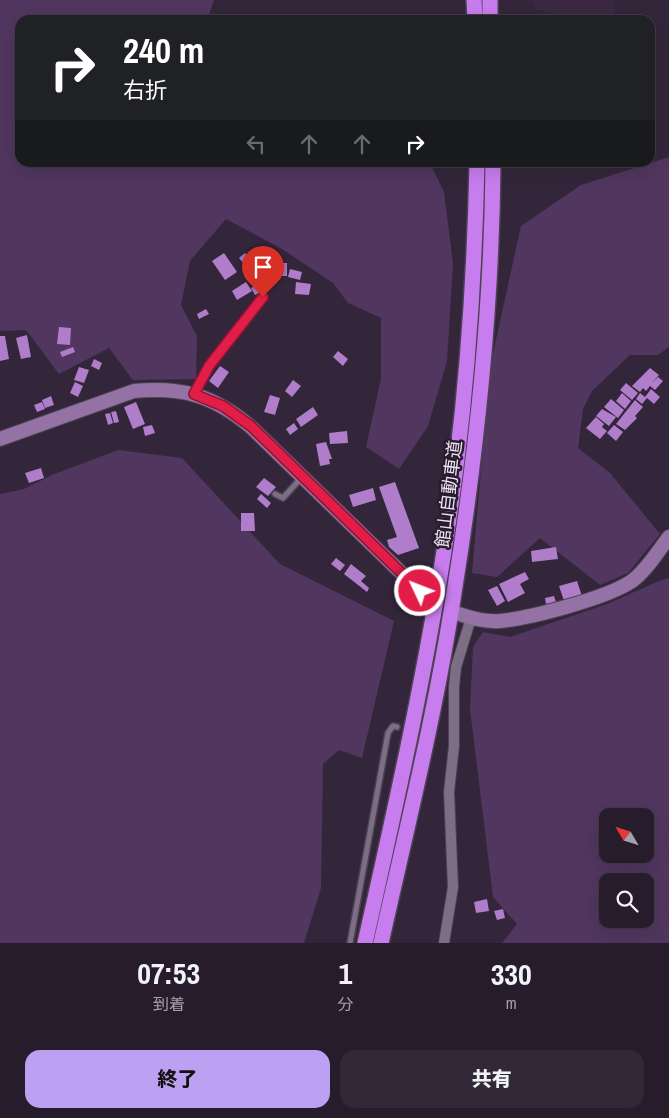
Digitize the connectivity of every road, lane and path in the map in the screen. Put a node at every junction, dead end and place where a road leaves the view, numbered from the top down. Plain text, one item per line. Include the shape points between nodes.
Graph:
1 (474, 0) edge
2 (490, 0) edge
3 (475, 15) edge
4 (490, 15) edge
5 (477, 167) edge
6 (493, 167) edge
7 (263, 297) dead end
8 (194, 394) junction
9 (0, 440) edge
10 (302, 477) junction
11 (275, 494) dead end
12 (669, 537) edge
13 (420, 591) tunnel mouth
14 (465, 616) joint
15 (397, 726) dead end
16 (350, 943) edge
17 (365, 943) edge
18 (381, 943) edge
19 (444, 943) edge

1 - 3 highway
2 - 4 highway
5 - 17 highway, 館山自動車道 via 469,346 457,460 417,700
6 - 18 highway, 館山自動車道 via 484,353 454,594 434,704
7 - 8 lane via 209,366
8 - 9 street via 156,389 134,391
8 - 10 street via 235,414
10 - 11 lane via 283,498
10 - 13 street
12 - 14 street via 633,580 618,589 538,614 500,621
14 - 19 street via 456,667 450,736 453,887
15 - 16 lane via 388,733

